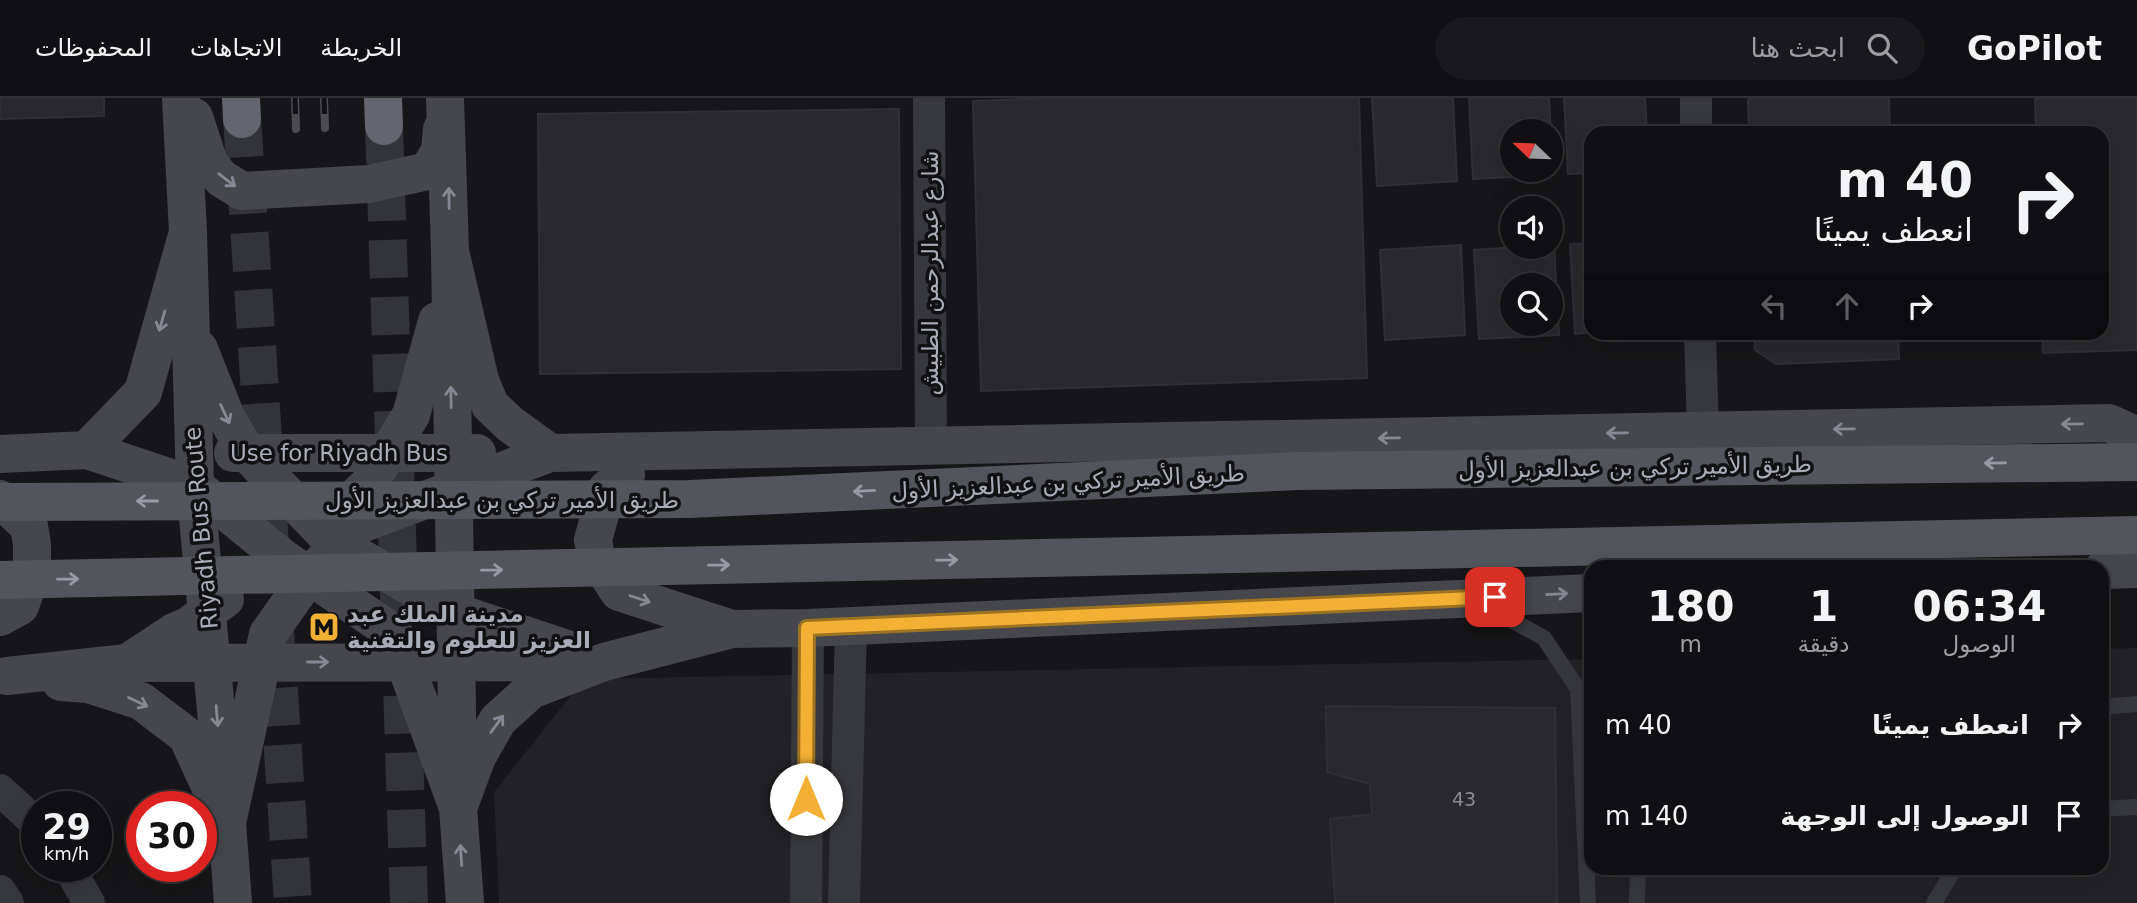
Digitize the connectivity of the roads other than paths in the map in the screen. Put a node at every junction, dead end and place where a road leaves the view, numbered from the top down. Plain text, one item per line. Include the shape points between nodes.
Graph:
1 (181, 98) edge
2 (190, 98) edge
3 (444, 98) edge
4 (929, 98) edge
5 (1696, 98) edge
6 (1696, 126) edge
7 (188, 232) junction
8 (450, 251) junction
9 (191, 328) junction
10 (1700, 340) edge
11 (2127, 427) edge
12 (1703, 431) junction
13 (931, 447) junction
14 (87, 450) junction
15 (729, 450) junction
16 (247, 453) junction
17 (388, 453) junction
18 (550, 453) junction
19 (0, 454) edge
20 (2137, 462) edge
21 (194, 469) junction
22 (452, 471) junction
23 (0, 500) edge
24 (2137, 535) edge
25 (329, 538) junction
26 (296, 567) junction
27 (2137, 569) edge
28 (2109, 570) edge
29 (0, 580) edge
30 (1584, 593) edge
31 (1471, 598) junction
32 (208, 611) junction
33 (455, 612) junction
34 (0, 617) edge
35 (851, 626) junction
36 (807, 628) junction
37 (732, 629) junction
38 (261, 662) junction
39 (405, 662) junction
40 (456, 662) junction
41 (604, 662) junction
42 (127, 663) junction
43 (213, 663) junction
44 (4, 676) edge
45 (2137, 704) edge
46 (2109, 706) edge
47 (1584, 765) edge
48 (0, 789) edge
49 (2137, 807) edge
50 (458, 808) junction
51 (21, 809) edge
52 (2109, 809) edge
53 (227, 823) junction
54 (1588, 875) edge
55 (1637, 875) edge
56 (1951, 875) edge
57 (77, 882) edge
58 (0, 891) edge
59 (8, 903) edge
60 (89, 903) edge
61 (233, 903) edge
62 (465, 903) edge
63 (806, 903) edge
64 (844, 903) edge
65 (1588, 903) edge
66 (1637, 903) edge
67 (1934, 903) edge

1 - 7 main road, Riyadh Bus Route
2 -> 3 main road via 209,163 221,178 242,191 369,184 428,171 440,151
8 -> 3 main road
4 - 13 street, شارع عبدالرحمن الطبيش
5 - 6 street
7 - 9 main road, Riyadh Bus Route
7 -> 14 main road via 143,392
8 - 17 main road via 434,337 411,415
8 - 18 main road via 490,405
22 -> 8 main road
9 -> 16 main road via 226,417
9 - 21 main road, Riyadh Bus Route
10 - 12 street
11 -> 12 main road
12 -> 13 main road
13 - 15 main road
14 - 19 main road
14 - 21 main road
15 - 18 main road
15 -> 37 main road via 631,471 607,489 593,540 596,557 619,592
16 - 17 main road, Use for Riyadh Bus
16 - 21 main road, Use for Riyadh Bus
16 - 25 main road
17 - 22 main road, Use for Riyadh Bus
17 - 25 main road
18 - 22 main road
20 -> 23 main road, طريق الأمير تركي بن عبدالعزيز الأول, bridge via 1299,471 691,499
21 - 26 main road
21 - 32 main road, Riyadh Bus Route
22 - 25 main road
22 - 33 main road
23 - 34 main road via 29,526 32,572 20,606
29 -> 24 main road, bridge
25 - 26 main road
25 - 33 main road
26 - 32 main road
26 - 38 main road
26 - 39 main road via 394,633
27 - 28 main road
31 -> 30 main road
31 - 35 main road
31 - 47 lane via 1544,638 1578,689
32 - 42 main road
32 - 43 main road, Riyadh Bus Route
33 - 40 main road
33 - 41 main road
35 - 36 main road
35 - 64 street
36 - 37 main road
36 - 63 street
37 - 41 main road
38 -> 39 main road
38 - 43 main road
38 - 53 main road
39 - 40 main road
39 - 50 main road
40 - 41 main road
40 - 50 main road
50 -> 41 main road via 477,757 498,720 531,690
42 - 43 main road
42 - 44 main road
43 -> 53 main road, Riyadh Bus Route
44 -> 53 main road via 88,684 141,701 187,736
45 - 46 lane
48 - 51 street
49 - 52 lane
62 -> 50 main road
53 - 61 main road, Riyadh Bus Route
54 - 65 lane
55 - 66 lane
56 - 67 lane
57 - 60 street
58 - 59 street

